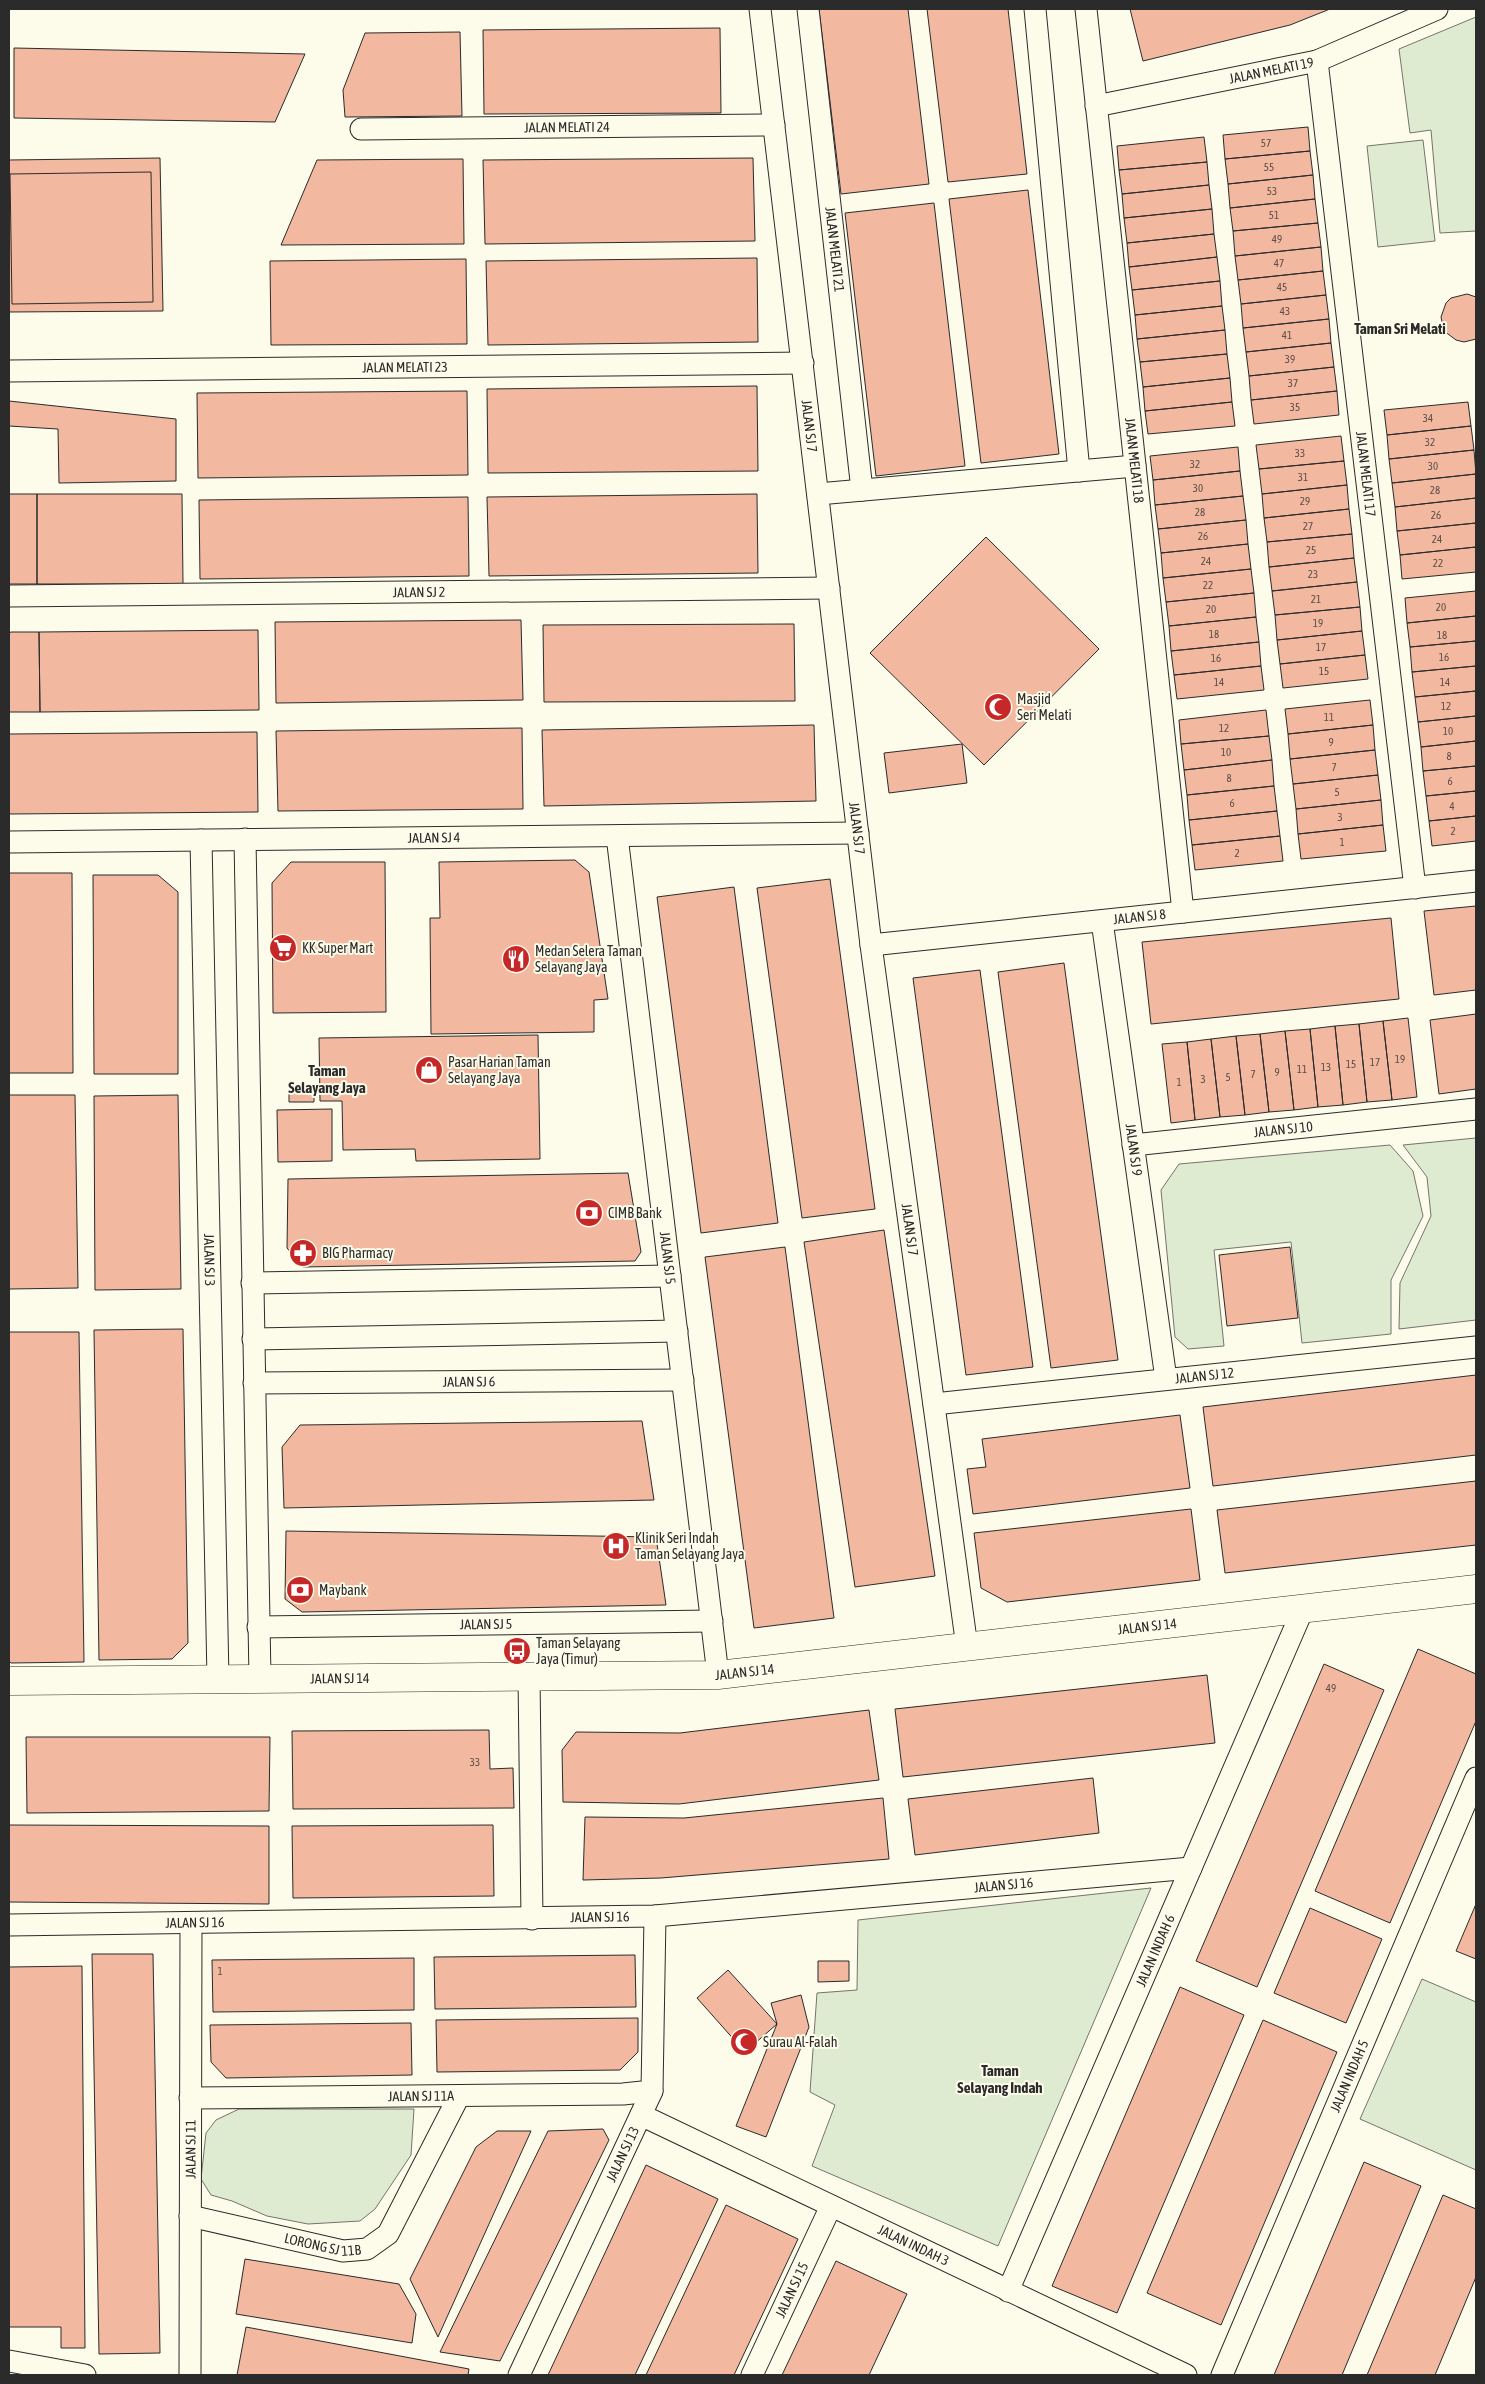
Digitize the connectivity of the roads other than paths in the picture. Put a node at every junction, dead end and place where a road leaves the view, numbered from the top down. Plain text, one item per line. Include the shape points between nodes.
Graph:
1 (760, 9) edge
2 (808, 9) edge
3 (1035, 9) edge
4 (1086, 9) edge
5 (1437, 9) edge
6 (1317, 61) junction
7 (1096, 106) junction
8 (774, 125) junction
9 (361, 129) dead end
10 (802, 363) junction
11 (9, 371) edge
12 (1135, 466) junction
13 (1078, 471) junction
14 (862, 490) junction
15 (818, 494) junction
16 (829, 588) junction
17 (9, 596) edge
18 (858, 833) junction
19 (617, 836) junction
20 (245, 839) junction
21 (201, 840) junction
22 (9, 842) edge
23 (1476, 881) edge
24 (1411, 888) junction
25 (1183, 912) junction
26 (1102, 921) junction
27 (872, 945) junction
28 (1476, 1109) edge
29 (1134, 1145) junction
30 (670, 1276) junction
31 (252, 1283) junction
32 (677, 1331) junction
33 (253, 1339) junction
34 (1476, 1347) edge
35 (1166, 1379) junction
36 (683, 1380) junction
37 (254, 1383) junction
38 (934, 1404) junction
39 (1476, 1590) edge
40 (1303, 1609) junction
41 (712, 1621) junction
42 (258, 1627) junction
43 (967, 1647) junction
44 (718, 1675) junction
45 (529, 1676) junction
46 (260, 1678) junction
47 (218, 1679) junction
48 (9, 1680) edge
49 (1476, 1778) edge
50 (1191, 1868) junction
51 (655, 1916) junction
52 (532, 1919) junction
53 (191, 1923) junction
54 (9, 1925) edge
55 (652, 2091) junction
56 (459, 2096) junction
57 (190, 2098) junction
58 (641, 2115) junction
59 (831, 2206) junction
60 (190, 2216) junction
61 (1008, 2290) junction
62 (9, 2361) edge
63 (85, 2375) edge
64 (190, 2375) edge
65 (519, 2375) edge
66 (752, 2375) edge
67 (1186, 2375) edge
68 (1222, 2375) edge

1 - 8 street, JALAN SJ 7
2 - 14 street, JALAN MELATI 21
3 - 13 street
4 - 7 street, JALAN MELATI 18
5 - 6 street, JALAN MELATI 19
6 - 7 street, JALAN MELATI 19
6 - 24 street, JALAN MELATI 17
7 - 12 street, JALAN MELATI 18
8 - 9 street, JALAN MELATI 24
8 - 10 street, JALAN SJ 7
10 - 11 street, JALAN MELATI 23
10 - 15 street, JALAN SJ 7
12 - 13 street
12 - 25 street, JALAN MELATI 18
13 - 14 street
14 - 15 street
15 - 16 street, JALAN SJ 7
16 - 17 street, JALAN SJ 2
16 - 18 street, JALAN SJ 7
18 - 19 street, JALAN SJ 4
18 - 27 street, JALAN SJ 7
19 - 20 street, JALAN SJ 4
19 - 30 street, JALAN SJ 5
20 - 21 street, JALAN SJ 4
20 - 31 street
21 - 22 street, JALAN SJ 4
21 - 47 street, JALAN SJ 3
23 - 24 street, JALAN SJ 8
24 - 25 street, JALAN SJ 8
25 - 26 street, JALAN SJ 8
26 - 27 street, JALAN SJ 8
26 - 29 street, JALAN SJ 9
27 - 38 street, JALAN SJ 7
28 - 29 street, JALAN SJ 10
29 - 35 street, JALAN SJ 9
30 - 31 street
30 - 32 street, JALAN SJ 5
31 - 33 street
32 - 33 street
32 - 36 street, JALAN SJ 5
33 - 37 street
34 - 35 street, JALAN SJ 12
35 - 38 street, JALAN SJ 12
36 - 37 street, JALAN SJ 6
36 - 41 street, JALAN SJ 5
37 - 42 street
38 - 43 street, JALAN SJ 7
39 - 40 street, JALAN SJ 14
40 - 43 street, JALAN SJ 14
40 - 50 street, JALAN INDAH 6
41 - 42 street, JALAN SJ 5
41 - 44 street, JALAN SJ 5
42 - 46 street
43 - 44 street, JALAN SJ 14
44 - 45 street, JALAN SJ 14
45 - 46 street, JALAN SJ 14
45 - 52 street
46 - 47 street, JALAN SJ 14
47 - 48 street, JALAN SJ 14
49 - 68 street, JALAN INDAH 5
50 - 51 street, JALAN SJ 16
50 - 61 street, JALAN INDAH 6
51 - 52 street, JALAN SJ 16
51 - 55 street, JALAN SJ 13
52 - 53 street, JALAN SJ 16
53 - 54 street, JALAN SJ 16
53 - 57 street, JALAN SJ 11
55 - 56 street, JALAN SJ 11A
55 - 58 street, JALAN SJ 13
56 - 57 street, JALAN SJ 11A
56 - 60 street, LORONG SJ 11B via 388,2234 367,2249 343,2251
57 - 60 street, JALAN SJ 11
58 - 59 street, JALAN INDAH 3
58 - 65 street, JALAN SJ 13
59 - 61 street, JALAN INDAH 3
59 - 66 street, JALAN SJ 15
60 - 64 street, JALAN SJ 11
61 - 67 street, JALAN INDAH 3
62 - 63 street

